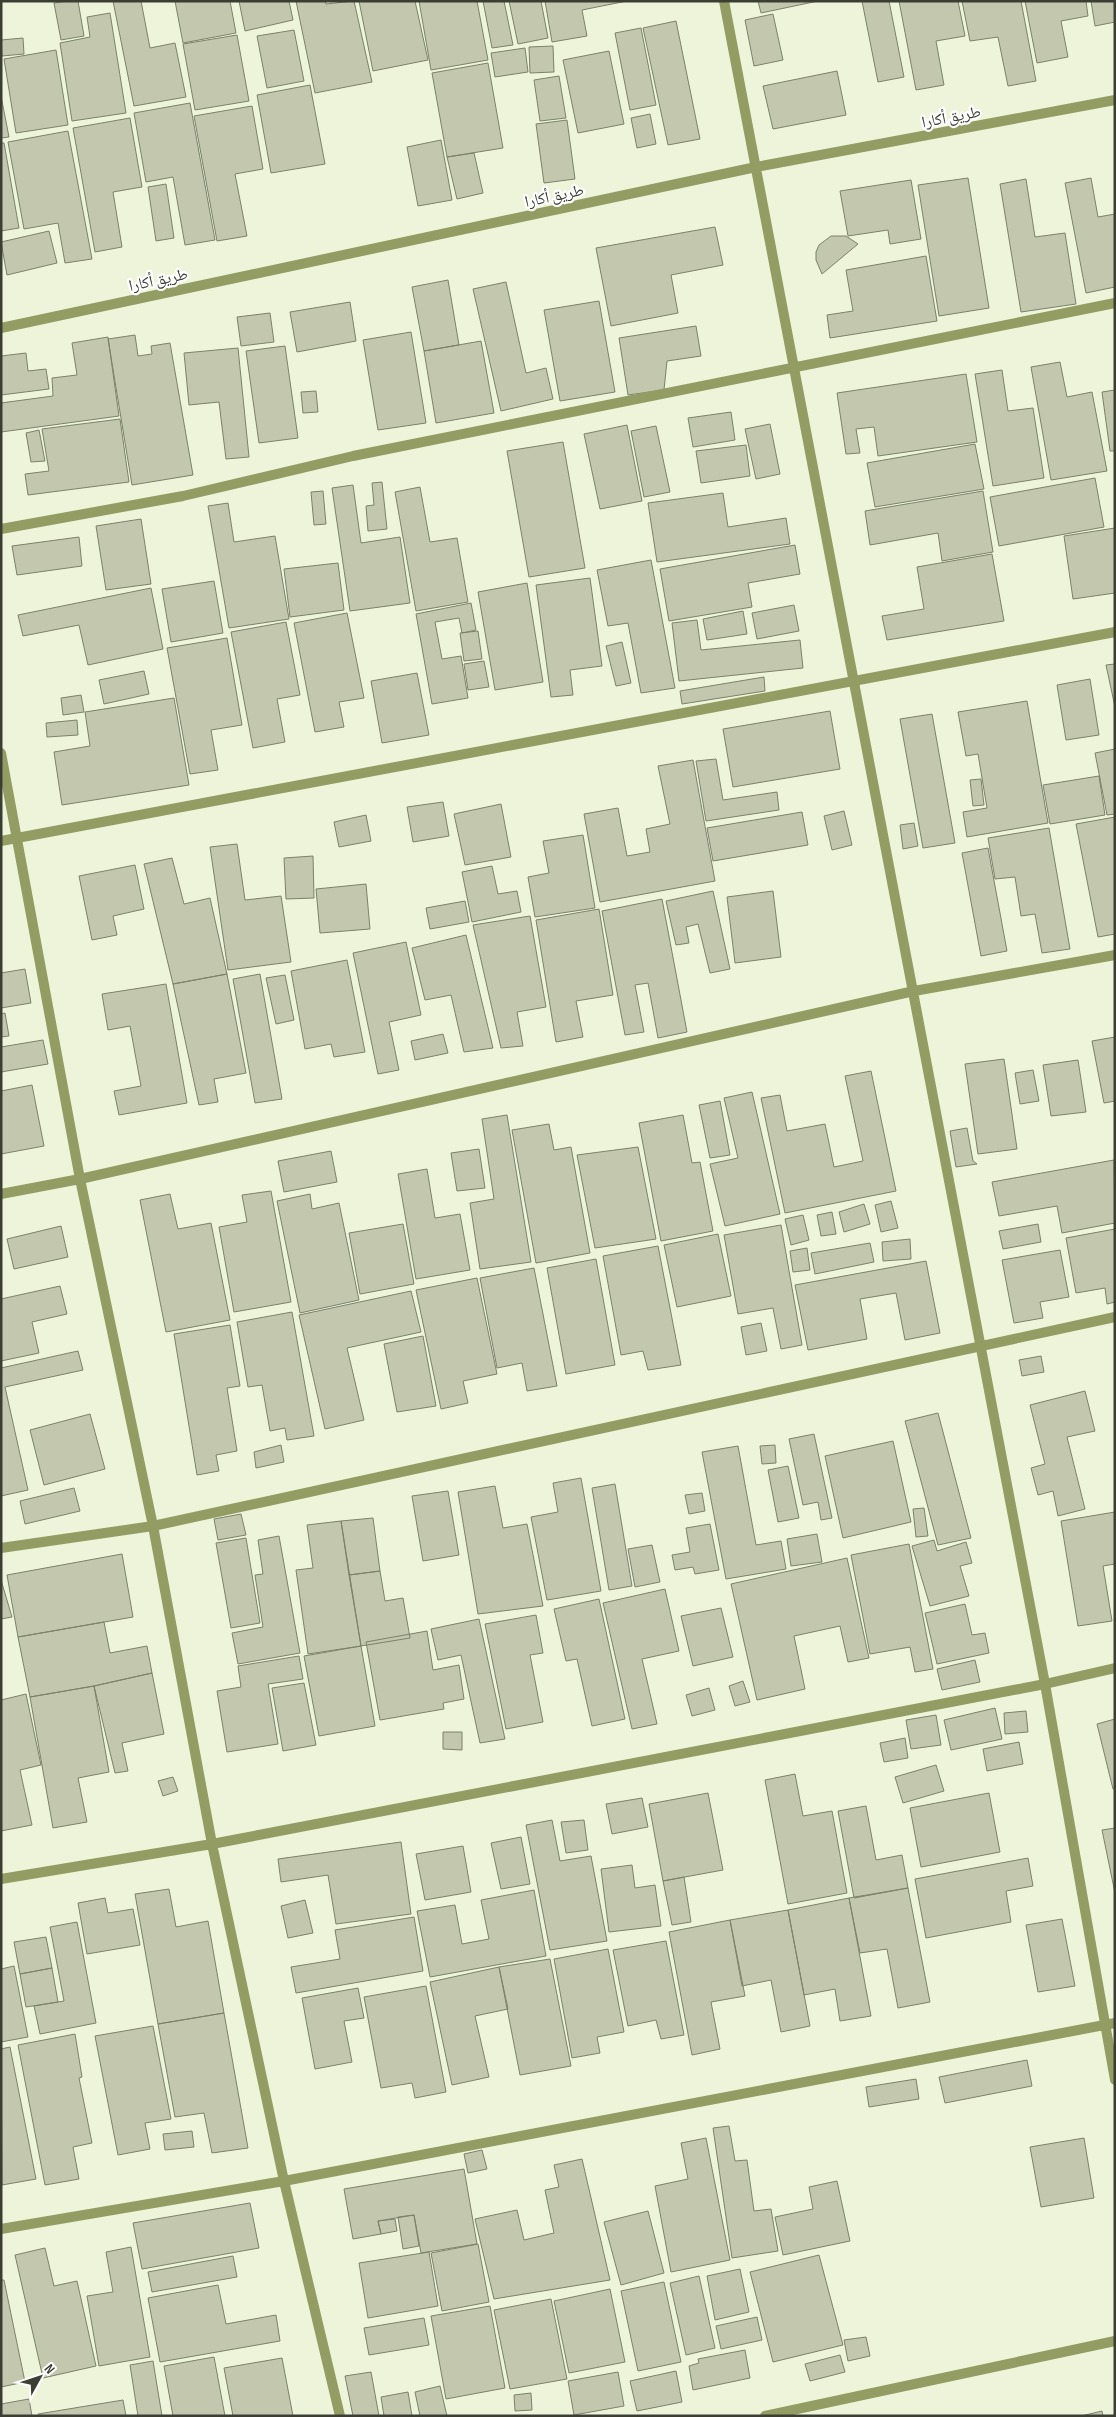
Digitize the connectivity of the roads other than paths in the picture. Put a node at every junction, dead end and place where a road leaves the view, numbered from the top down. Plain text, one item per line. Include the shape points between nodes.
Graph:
1 (724, 1) edge
2 (1115, 100) edge
3 (756, 167) junction
4 (1115, 303) edge
5 (1, 328) edge
6 (795, 368) junction
7 (1, 529) edge
8 (1115, 632) edge
9 (855, 680) junction
10 (1, 753) edge
11 (17, 838) junction
12 (1, 841) edge
13 (1115, 955) edge
14 (914, 991) junction
15 (80, 1179) junction
16 (1, 1194) edge
17 (1115, 1317) edge
18 (979, 1344) junction
19 (153, 1526) junction
20 (1, 1548) edge
21 (1115, 1668) edge
22 (1045, 1684) junction
23 (212, 1844) junction
24 (1, 1879) edge
25 (1109, 2024) edge
26 (1115, 2080) edge
27 (284, 2181) junction
28 (1, 2228) edge
29 (1115, 2341) edge
30 (340, 2416) edge
31 (765, 2416) edge

1 - 3 street
2 - 3 street, طريق أكارا
3 - 5 street, طريق أكارا
3 - 6 street
4 - 6 street
6 - 7 street via 353,456 184,496
6 - 9 street
8 - 9 street
9 - 11 street
9 - 14 street
10 - 11 street
11 - 12 street
11 - 15 street
13 - 14 street
14 - 15 street
14 - 18 street
15 - 16 street
15 - 19 street
17 - 18 street
18 - 19 street
18 - 22 street
19 - 20 street
19 - 23 street
21 - 22 street
22 - 23 street
22 - 25 street
23 - 24 street
23 - 27 street
25 - 26 street
25 - 27 street
27 - 28 street
27 - 30 street
29 - 31 street

